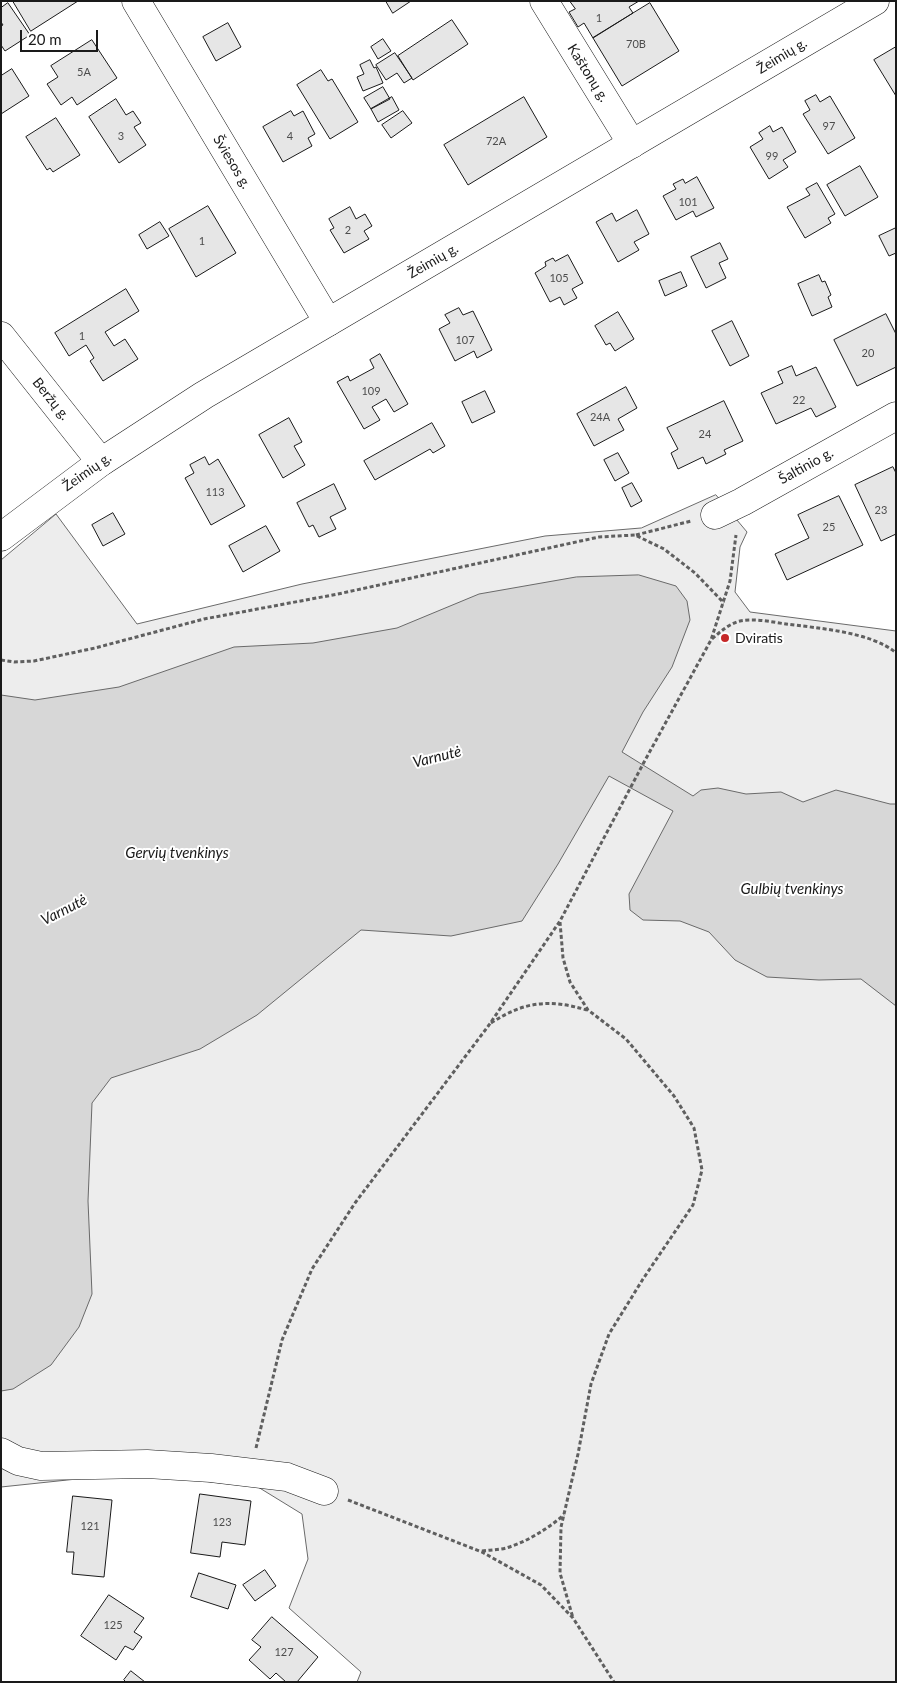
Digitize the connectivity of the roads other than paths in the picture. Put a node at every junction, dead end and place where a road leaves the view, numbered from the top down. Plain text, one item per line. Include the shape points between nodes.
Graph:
1 (136, 1) edge
2 (544, 1) edge
3 (875, 1) edge
4 (632, 144) junction
5 (328, 322) junction
6 (1, 336) edge
7 (896, 416) edge
8 (101, 462) junction
9 (715, 515) road end
10 (1, 537) edge
11 (1, 1452) edge
12 (324, 1491) road end

1 - 5 street, Šviesos g.
2 - 4 street, Kaštonų g.
3 - 4 street, Žeimių g.
4 - 5 street, Žeimių g.
5 - 8 street, Žeimių g. via 204,395
6 - 8 street, Beržų g.
7 - 9 street, Šaltinio g.
8 - 10 street, Žeimių g.
11 - 12 street via 18,1461 41,1466 146,1464 250,1472 287,1477

